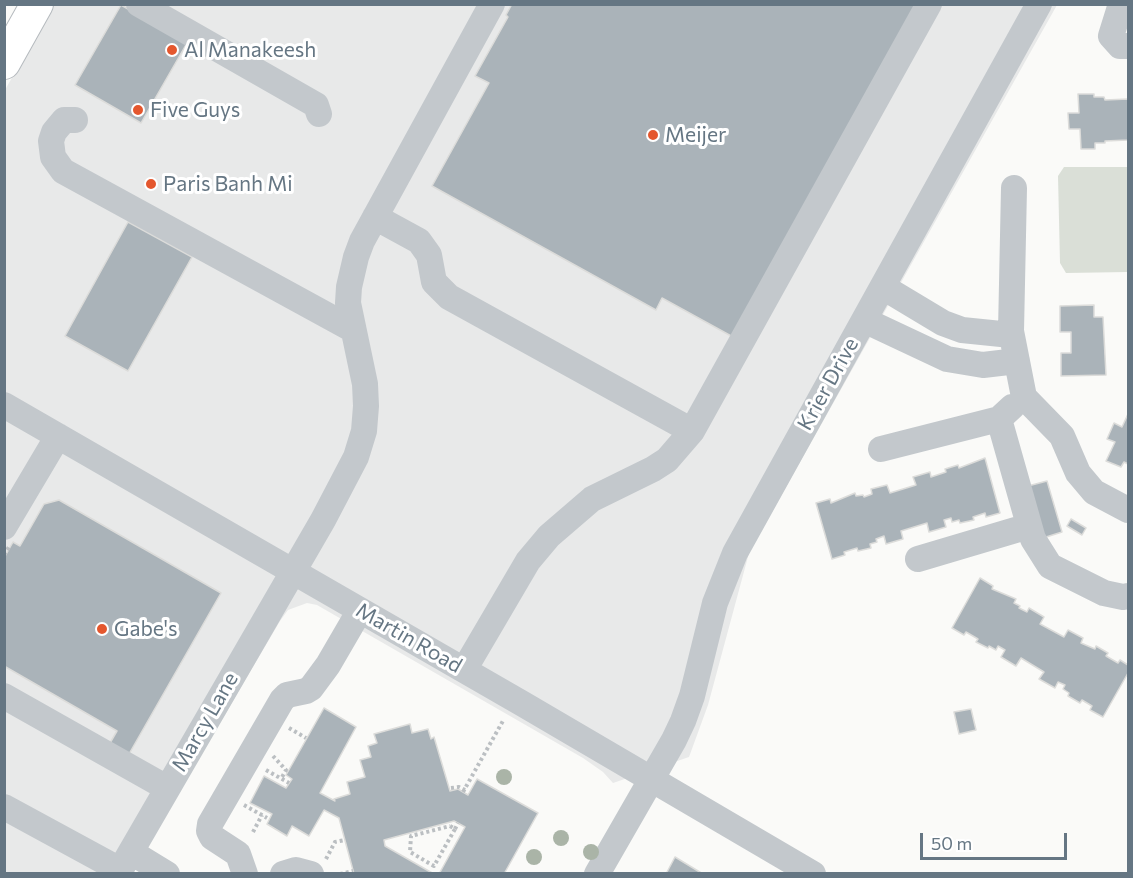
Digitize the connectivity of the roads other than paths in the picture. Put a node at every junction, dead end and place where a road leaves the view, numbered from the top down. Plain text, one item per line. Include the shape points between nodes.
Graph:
1 (38, 4) edge
2 (139, 4) edge
3 (492, 4) edge
4 (929, 4) edge
5 (1039, 4) edge
6 (1121, 4) edge
7 (1128, 46) edge
8 (4, 63) edge
9 (319, 114) dead end
10 (75, 120) dead end
11 (1014, 188) dead end
12 (375, 217) junction
13 (883, 287) junction
14 (864, 320) junction
15 (352, 329) junction
16 (1011, 333) junction
17 (1017, 361) junction
18 (1024, 397) junction
19 (4, 405) edge
20 (999, 418) junction
21 (692, 431) junction
22 (58, 436) junction
23 (881, 449) dead end
24 (11, 498) edge
25 (1128, 510) edge
26 (1029, 526) junction
27 (4, 527) edge
28 (918, 559) dead end
29 (293, 572) junction
30 (1128, 596) edge
31 (360, 610) junction
32 (464, 670) junction
33 (4, 696) edge
34 (651, 778) junction
35 (167, 788) junction
36 (6, 807) edge
37 (123, 865) edge
38 (318, 866) edge
39 (167, 873) edge
40 (245, 873) edge
41 (283, 873) edge
42 (597, 873) edge
43 (813, 873) edge

1 - 8 main road
2 - 9 street via 316,105
3 - 12 street, Marcy Lane
4 - 21 street
5 - 13 street, Krier Drive
6 - 7 street via 1111,36 1120,46
10 - 15 street via 64,120 51,141 53,157 63,171
11 - 16 street
12 - 15 street, Marcy Lane via 358,249 348,286
12 - 21 street via 419,241 429,255 434,282 449,297
13 - 14 street, Krier Drive
13 - 16 street via 927,315 962,330
14 - 17 street via 947,359 984,365
14 - 34 street, Krier Drive via 731,561 710,618 689,705
15 - 29 street, Marcy Lane via 366,394 362,442
16 - 17 street
17 - 18 street
18 - 20 street
18 - 25 street via 1062,436 1078,473 1094,492
19 - 22 street, Martin Road
20 - 23 street
20 - 26 street
21 - 32 street via 667,460 592,499 549,536 528,561
22 - 24 street
22 - 29 street, Martin Road
24 - 27 street
26 - 28 street
26 - 30 street via 1050,566 1104,593
29 - 31 street, Martin Road
29 - 35 street, Marcy Lane
31 - 32 street, Martin Road
31 - 40 street via 311,688 282,700 210,825 212,837 238,854
32 - 34 street, Martin Road
33 - 35 street
34 - 42 street, Krier Drive
34 - 43 street, Martin Road
35 - 37 street, Marcy Lane
36 - 37 street
37 - 39 street
38 - 41 street

